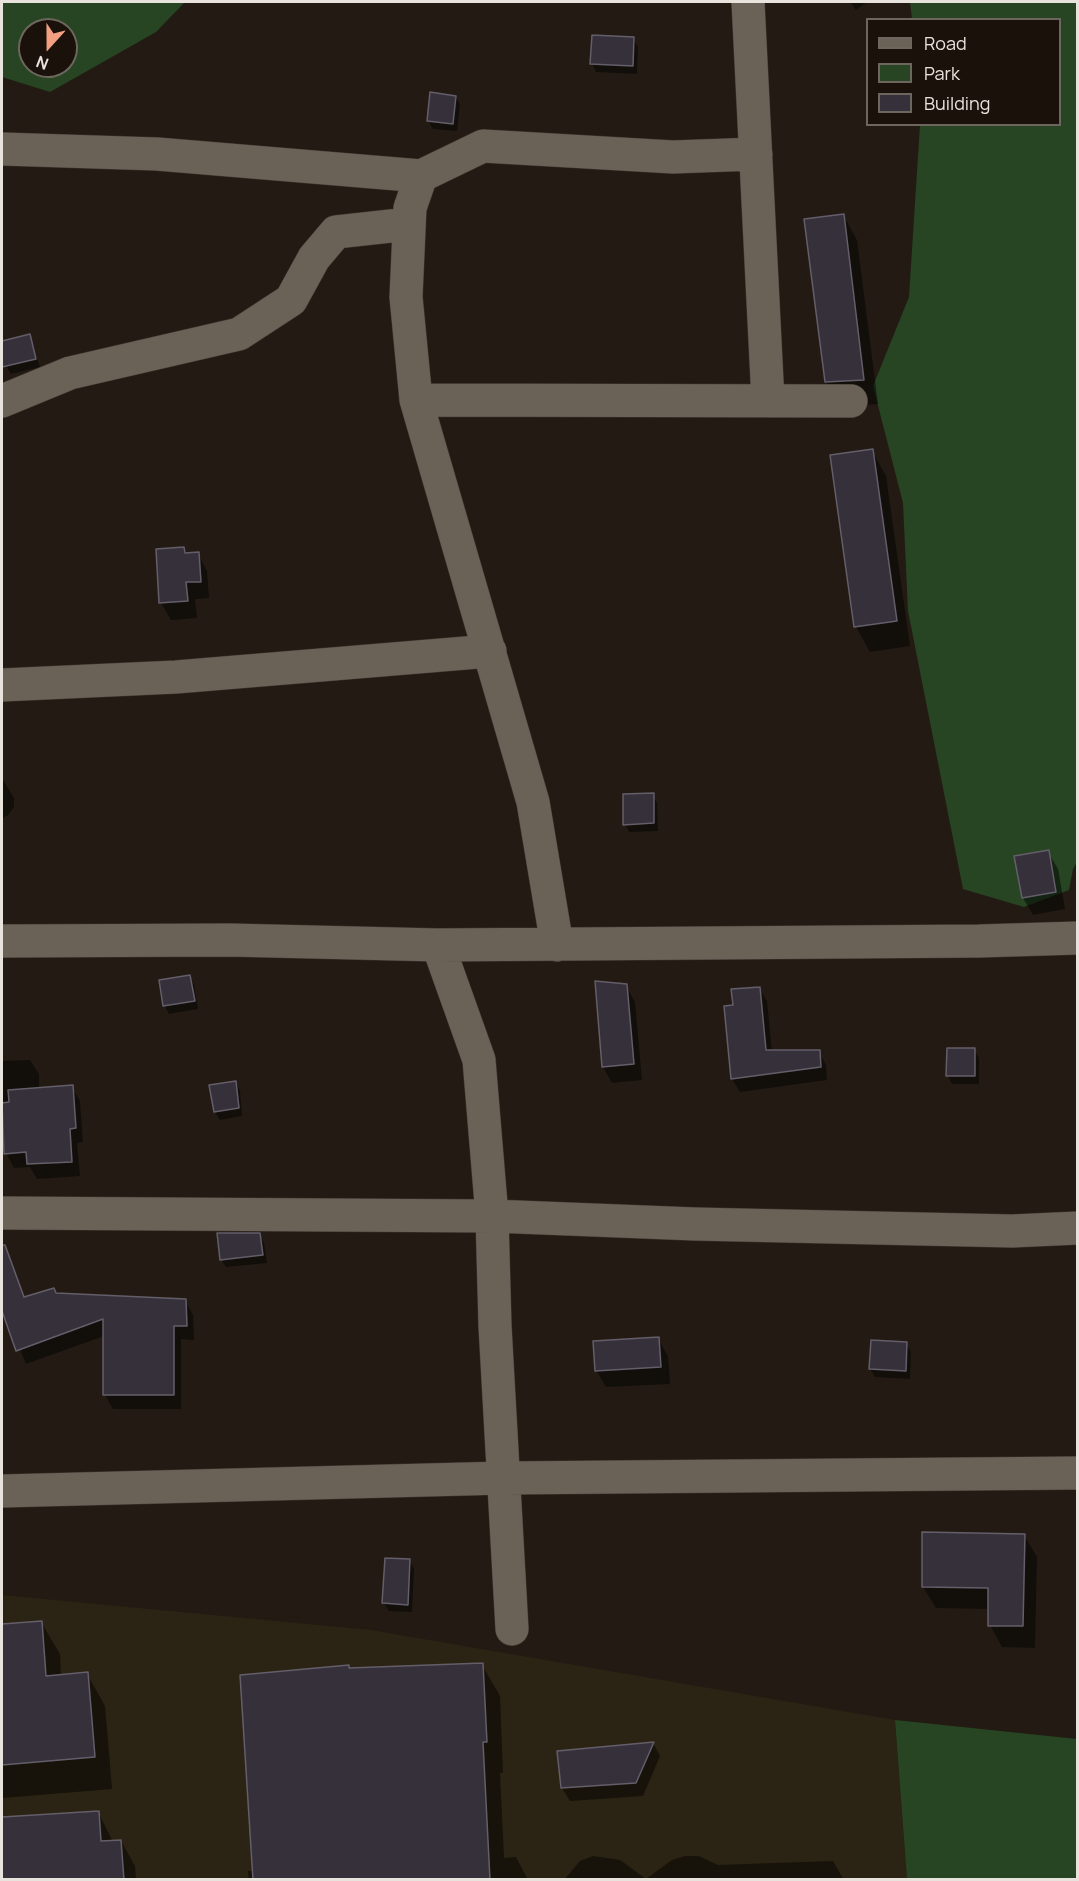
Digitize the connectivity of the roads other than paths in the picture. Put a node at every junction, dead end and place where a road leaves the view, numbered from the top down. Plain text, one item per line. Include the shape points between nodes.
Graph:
1 (748, 2) edge
2 (2, 149) edge
3 (756, 154) junction
4 (421, 176) junction
5 (409, 224) junction
6 (416, 400) junction
7 (2, 401) edge
8 (768, 401) junction
9 (851, 401) dead end
10 (490, 651) junction
11 (2, 685) edge
12 (1077, 938) edge
13 (2, 940) edge
14 (438, 945) junction
15 (557, 945) junction
16 (2, 1213) edge
17 (492, 1216) junction
18 (1077, 1228) edge
19 (1077, 1473) edge
20 (504, 1478) junction
21 (2, 1491) edge
22 (512, 1629) dead end

1 - 3 street
2 - 4 street via 157,154
3 - 4 street via 674,158 483,146
3 - 8 street
4 - 5 street
5 - 6 street via 406,297
5 - 7 street via 336,232 314,258 291,300 239,334 70,373
6 - 8 street
6 - 10 street
8 - 9 street
10 - 11 street via 176,677
10 - 15 street via 533,802
12 - 15 street
13 - 14 street
14 - 15 street
14 - 17 street via 479,1060
16 - 17 street
17 - 18 street via 1012,1232
17 - 20 street
19 - 20 street
20 - 21 street
20 - 22 street

